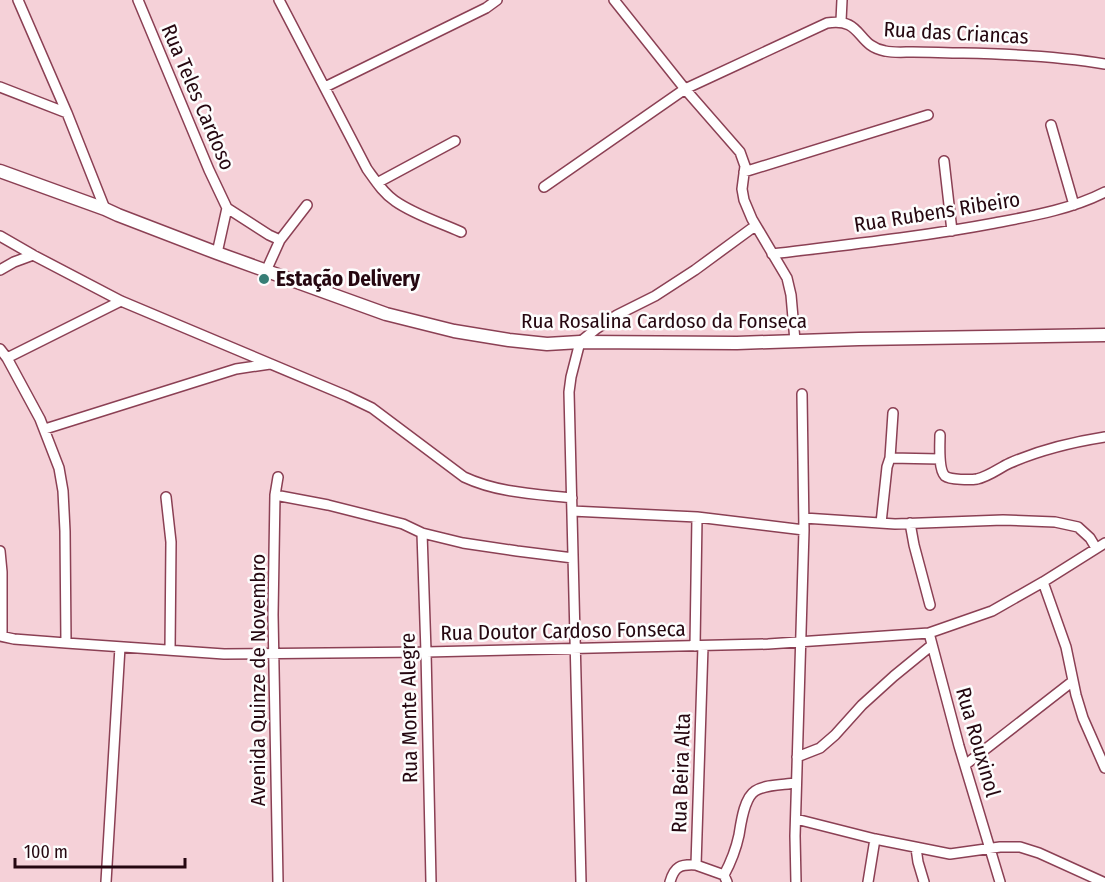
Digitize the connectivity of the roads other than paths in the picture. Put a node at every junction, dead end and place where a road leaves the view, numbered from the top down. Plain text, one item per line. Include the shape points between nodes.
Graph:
1 (18, 0) edge
2 (138, 0) edge
3 (279, 0) edge
4 (497, 0) edge
5 (842, 0) edge
6 (620, 2) edge
7 (841, 21) junction
8 (1105, 64) edge
9 (0, 87) edge
10 (325, 87) junction
11 (685, 89) junction
12 (67, 113) junction
13 (928, 115) dead end
14 (1051, 125) dead end
15 (455, 141) dead end
16 (944, 161) dead end
17 (0, 171) edge
18 (744, 172) junction
19 (377, 183) junction
20 (544, 188) dead end
21 (1105, 192) edge
22 (307, 205) dead end
23 (1074, 205) junction
24 (227, 208) junction
25 (105, 209) junction
26 (756, 226) junction
27 (461, 231) dead end
28 (952, 231) junction
29 (0, 236) edge
30 (279, 240) junction
31 (217, 253) junction
32 (772, 254) junction
33 (33, 255) junction
34 (0, 270) edge
35 (266, 271) junction
36 (121, 301) junction
37 (1105, 335) edge
38 (795, 341) junction
39 (580, 342) junction
40 (0, 349) edge
41 (7, 358) junction
42 (270, 364) junction
43 (802, 394) dead end
44 (893, 413) dead end
45 (45, 429) junction
46 (940, 435) dead end
47 (1105, 437) edge
48 (890, 458) junction
49 (940, 459) junction
50 (278, 477) dead end
51 (275, 495) junction
52 (166, 497) dead end
53 (572, 498) junction
54 (572, 511) junction
55 (697, 518) junction
56 (804, 518) junction
57 (881, 523) junction
58 (910, 523) junction
59 (804, 530) junction
60 (422, 533) junction
61 (1105, 543) edge
62 (1096, 548) junction
63 (0, 551) edge
64 (573, 558) junction
65 (1043, 582) junction
66 (930, 605) dead end
67 (930, 633) junction
68 (1, 636) edge
69 (801, 642) junction
70 (66, 643) junction
71 (932, 645) junction
72 (699, 646) junction
73 (120, 647) junction
74 (170, 650) junction
75 (574, 650) junction
76 (426, 652) junction
77 (275, 654) junction
78 (1073, 681) junction
79 (797, 757) junction
80 (965, 765) junction
81 (1105, 768) edge
82 (796, 783) junction
83 (796, 819) junction
84 (875, 839) junction
85 (916, 848) junction
86 (990, 849) junction
87 (696, 866) junction
88 (726, 878) edge
89 (106, 882) edge
90 (278, 882) edge
91 (431, 882) edge
92 (581, 882) edge
93 (670, 882) edge
94 (796, 882) edge
95 (868, 882) edge
96 (924, 882) edge
97 (1000, 882) edge
98 (1103, 882) edge

1 - 12 street
2 - 24 street, Rua Teles Cardoso
3 - 10 street
4 - 10 street
5 - 7 street
6 - 11 street
7 - 8 street, Rua das Criancas via 855,29 870,46 887,52 1044,56
7 - 11 street via 827,23
9 - 12 street
10 - 19 street
11 - 18 street via 740,152
11 - 20 street
12 - 25 street
13 - 18 street
14 - 23 street
15 - 19 street
16 - 28 street
17 - 25 street, Rua Rosalina Cardoso da Fonseca
18 - 26 street via 744,200
19 - 27 street via 413,211
21 - 23 street, Rua Rubens Ribeiro
22 - 30 street
23 - 28 street, Rua Rubens Ribeiro
24 - 30 street
24 - 31 street
25 - 31 street, Rua Rosalina Cardoso da Fonseca
26 - 32 street
26 - 39 street via 695,270 617,315
28 - 32 street, Rua Rubens Ribeiro
29 - 33 street
30 - 35 street
31 - 35 street, Rua Rosalina Cardoso da Fonseca
32 - 38 street via 791,295
33 - 34 street
33 - 36 street
35 - 39 street, Rua Rosalina Cardoso da Fonseca via 386,314 454,331 547,344
36 - 41 street
36 - 42 street
37 - 38 street, Rua Rosalina Cardoso da Fonseca
38 - 39 street, Rua Rosalina Cardoso da Fonseca
39 - 53 street via 569,392
40 - 41 street
41 - 45 street
42 - 45 street via 236,369
42 - 53 street via 372,408 479,484
43 - 56 street
44 - 48 street
45 - 70 street via 63,491
46 - 49 street
47 - 49 street via 1050,449 974,480 945,476
48 - 49 street
48 - 57 street
50 - 51 street, Avenida Quinze de Novembro
51 - 60 street via 403,524
51 - 77 street, Avenida Quinze de Novembro
52 - 74 street via 171,542
53 - 54 street
54 - 55 street
54 - 64 street
55 - 59 street
55 - 72 street, Rua Beira Alta
56 - 57 street
56 - 59 street
57 - 58 street
58 - 62 street via 1055,522 1078,527
58 - 66 street
59 - 69 street
60 - 64 street via 517,552
60 - 76 street, Rua Monte Alegre
61 - 62 street, Rua Doutor Cardoso Fonseca
62 - 65 street, Rua Doutor Cardoso Fonseca
63 - 68 street
64 - 75 street
65 - 67 street, Rua Doutor Cardoso Fonseca via 992,611
65 - 78 street via 1066,647
67 - 69 street, Rua Doutor Cardoso Fonseca
67 - 71 street, Rua Rouxinol
68 - 70 street, Rua Doutor Cardoso Fonseca
69 - 72 street, Rua Doutor Cardoso Fonseca
69 - 79 street
70 - 73 street, Rua Doutor Cardoso Fonseca
71 - 79 street via 862,705 835,735 819,748
71 - 80 street, Rua Rouxinol
72 - 75 street, Rua Doutor Cardoso Fonseca
72 - 87 street, Rua Beira Alta
73 - 74 street, Rua Doutor Cardoso Fonseca
73 - 89 street
74 - 77 street, Rua Doutor Cardoso Fonseca
75 - 76 street, Rua Doutor Cardoso Fonseca
75 - 92 street
76 - 77 street, Rua Doutor Cardoso Fonseca
76 - 91 street, Rua Monte Alegre
77 - 90 street, Avenida Quinze de Novembro
78 - 80 street
78 - 81 street via 1083,718
79 - 82 street
80 - 86 street, Rua Rouxinol
82 - 83 street
82 - 88 street via 771,786 751,794
83 - 84 street
83 - 94 street
84 - 85 street
84 - 95 street
85 - 86 street via 950,854
85 - 96 street
86 - 97 street, Rua Rouxinol
86 - 98 street via 1020,847
87 - 88 street
87 - 93 street, Rua Beira Alta via 679,867

